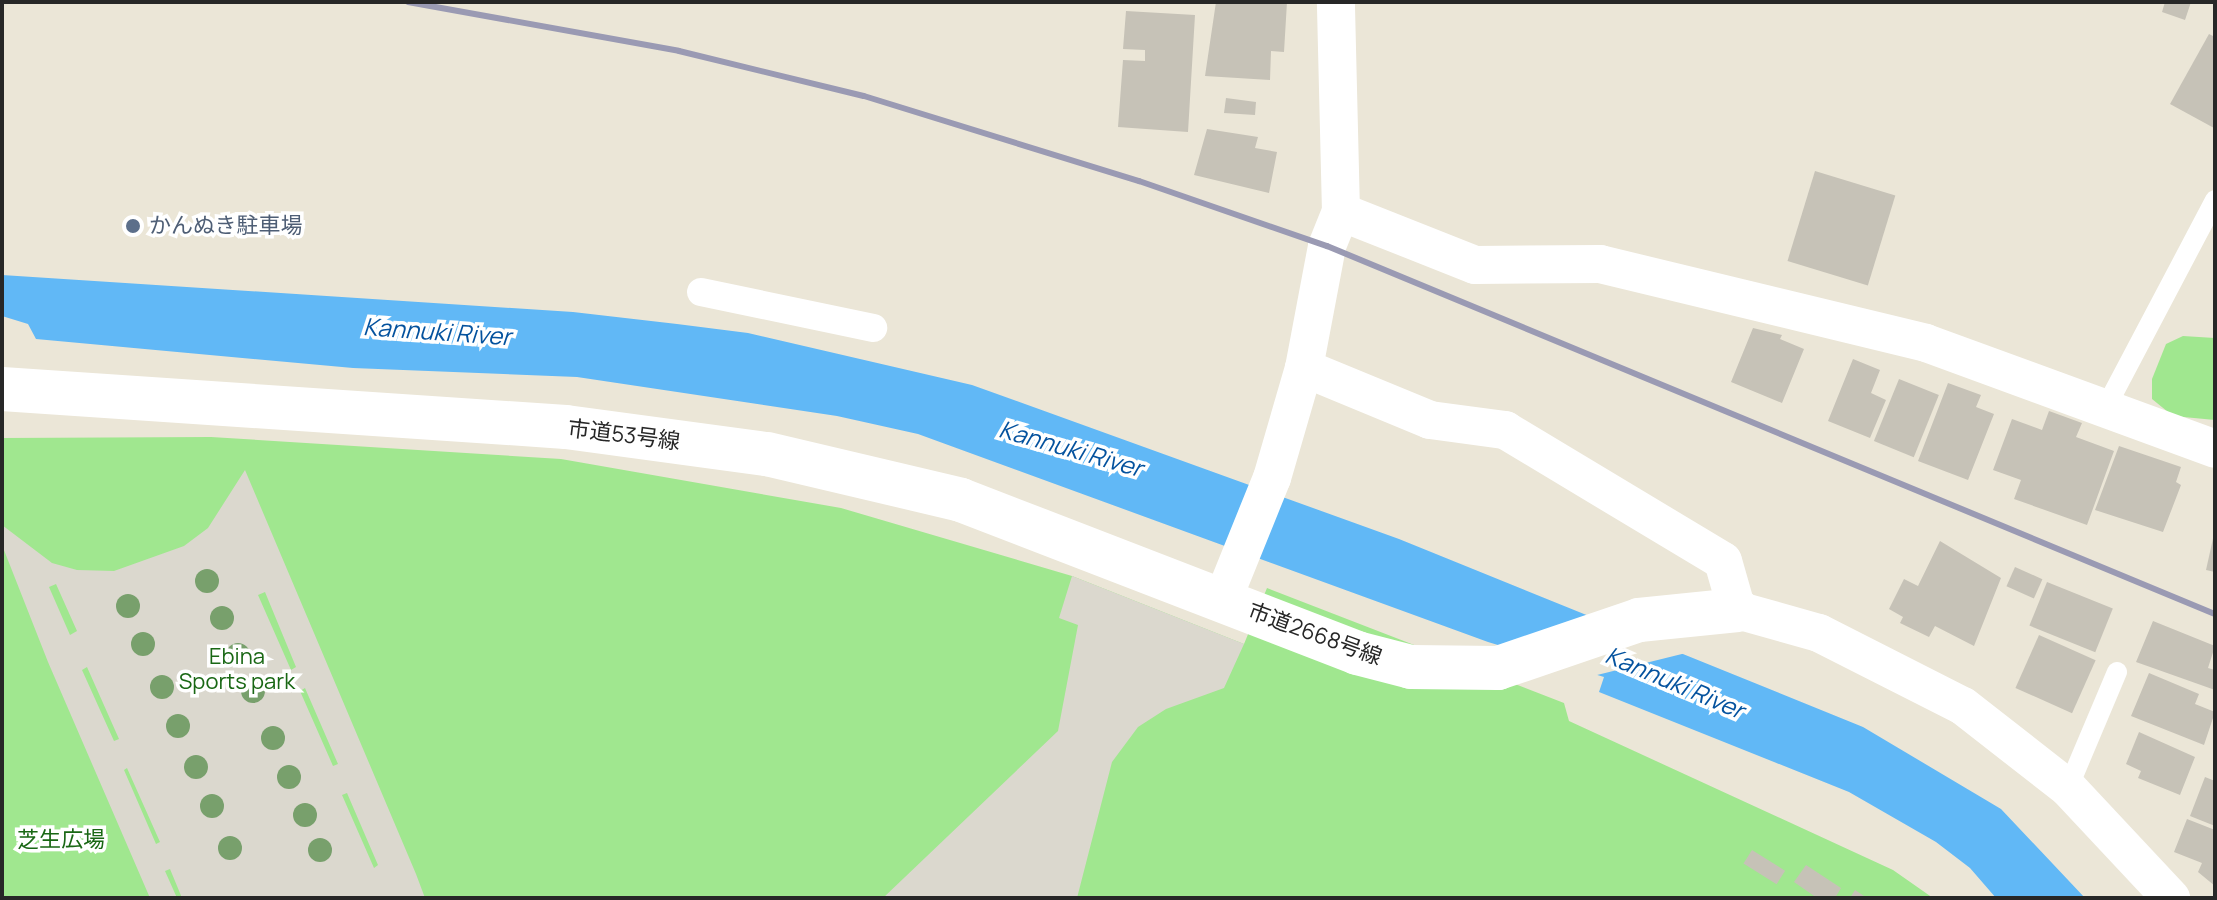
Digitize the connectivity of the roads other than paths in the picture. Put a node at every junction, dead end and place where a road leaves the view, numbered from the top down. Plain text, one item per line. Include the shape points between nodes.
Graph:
1 (1336, 2) edge
2 (2215, 200) edge
3 (1341, 212) junction
4 (701, 292) dead end
5 (873, 328) dead end
6 (1304, 368) junction
7 (2, 389) edge
8 (2106, 407) junction
9 (2215, 449) edge
10 (1230, 582) junction
11 (1737, 610) junction
12 (2117, 672) dead end
13 (2068, 788) junction
14 (2171, 898) edge

1 - 3 street
2 - 8 lane
3 - 6 street via 1327,246
3 - 8 street via 1475,265 1600,264 1650,275 1926,343
4 - 5 street
6 - 10 street via 1274,471
6 - 11 street via 1430,420 1505,430 1723,561
7 - 10 street, 市道53号線 via 566,427 767,454 961,500
8 - 9 street
10 - 11 street, 市道2668号線 via 1357,653 1411,667 1455,671 1525,662 1639,620
11 - 13 street via 1819,633 1963,706
12 - 13 lane
13 - 14 street

